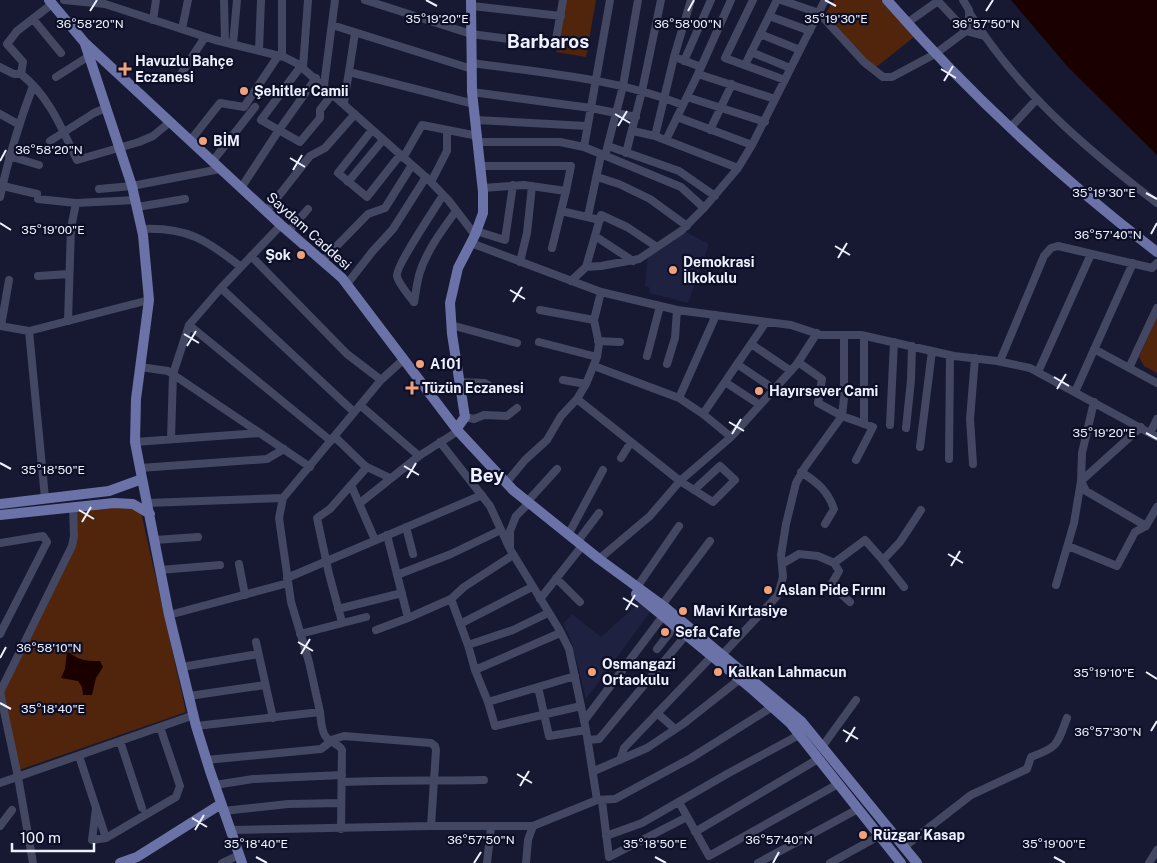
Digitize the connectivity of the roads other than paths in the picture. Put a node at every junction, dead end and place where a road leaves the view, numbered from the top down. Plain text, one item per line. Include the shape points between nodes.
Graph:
1 (64, 0) edge
2 (156, 0) edge
3 (188, 0) edge
4 (224, 0) edge
5 (237, 0) edge
6 (261, 0) edge
7 (282, 0) edge
8 (308, 0) edge
9 (335, 0) edge
10 (365, 0) edge
11 (563, 0) edge
12 (610, 0) edge
13 (638, 0) edge
14 (661, 0) edge
15 (691, 0) edge
16 (711, 0) edge
17 (730, 0) edge
18 (753, 0) edge
19 (779, 0) edge
20 (826, 0) edge
21 (887, 0) edge
22 (964, 0) edge
23 (78, 1) edge
24 (937, 1) edge
25 (51, 2) edge
26 (114, 3) edge
27 (472, 3) edge
28 (969, 12) junction
29 (819, 13) junction
30 (561, 16) junction
31 (769, 16) junction
32 (33, 19) junction
33 (153, 20) junction
34 (907, 23) junction
35 (332, 25) junction
36 (182, 29) junction
37 (810, 31) junction
38 (966, 31) junction
39 (355, 33) junction
40 (471, 34) junction
41 (760, 34) junction
42 (205, 36) junction
43 (984, 36) junction
44 (3, 42) edge
45 (225, 42) junction
46 (85, 43) junction
47 (233, 44) junction
48 (800, 50) junction
49 (258, 51) junction
50 (751, 52) junction
51 (61, 53) dead end
52 (935, 54) junction
53 (89, 56) junction
54 (280, 56) junction
55 (674, 57) junction
56 (684, 61) junction
57 (745, 65) junction
58 (302, 66) junction
59 (472, 66) junction
60 (0, 67) edge
61 (790, 68) junction
62 (700, 71) junction
63 (349, 72) junction
64 (21, 74) junction
65 (181, 74) dead end
66 (56, 76) dead end
67 (316, 78) junction
68 (596, 80) junction
69 (784, 80) junction
70 (732, 84) junction
71 (324, 85) junction
72 (33, 86) junction
73 (623, 86) junction
74 (642, 91) junction
75 (472, 92) junction
76 (333, 93) junction
77 (687, 97) junction
78 (665, 98) junction
79 (1038, 99) junction
80 (775, 100) junction
81 (344, 103) junction
82 (474, 104) junction
83 (683, 105) junction
84 (721, 106) junction
85 (255, 107) dead end
86 (106, 108) junction
87 (591, 108) junction
88 (616, 113) junction
89 (0, 114) edge
90 (355, 114) junction
91 (636, 117) junction
92 (677, 117) junction
93 (476, 120) junction
94 (170, 122) junction
95 (765, 122) junction
96 (18, 124) junction
97 (587, 126) junction
98 (1010, 128) junction
99 (279, 130) junction
100 (372, 130) junction
101 (447, 130) junction
102 (710, 130) junction
103 (633, 131) junction
104 (64, 132) junction
105 (655, 136) junction
106 (478, 139) junction
107 (383, 140) junction
108 (666, 140) junction
109 (50, 141) dead end
110 (190, 141) junction
111 (752, 145) junction
112 (608, 146) junction
113 (584, 147) junction
114 (119, 148) junction
115 (626, 153) junction
116 (603, 155) junction
117 (9, 156) junction
118 (401, 156) junction
119 (39, 165) dead end
120 (412, 165) junction
121 (216, 166) junction
122 (481, 166) junction
123 (738, 168) junction
124 (597, 177) junction
125 (428, 180) junction
126 (348, 182) junction
127 (513, 185) junction
128 (2, 186) junction
129 (132, 186) junction
130 (532, 186) junction
131 (241, 188) junction
132 (483, 188) junction
133 (98, 189) dead end
134 (566, 191) junction
135 (444, 195) junction
136 (715, 196) junction
137 (0, 197) edge
138 (185, 199) dead end
139 (76, 203) junction
140 (136, 203) junction
141 (1157, 203) edge
142 (704, 208) junction
143 (308, 209) dead end
144 (456, 211) junction
145 (561, 211) junction
146 (266, 212) junction
147 (588, 216) junction
148 (600, 220) junction
149 (687, 226) junction
150 (142, 229) junction
151 (284, 229) junction
152 (595, 236) junction
153 (474, 237) junction
154 (657, 247) junction
155 (552, 248) dead end
156 (1157, 252) edge
157 (1091, 254) junction
158 (251, 256) junction
159 (632, 260) junction
160 (322, 261) junction
161 (520, 262) junction
162 (1133, 263) junction
163 (1157, 263) edge
164 (241, 267) junction
165 (586, 267) junction
166 (69, 274) junction
167 (38, 276) dead end
168 (9, 280) dead end
169 (571, 280) junction
170 (347, 284) junction
171 (221, 288) junction
172 (601, 292) junction
173 (149, 300) junction
174 (660, 306) junction
175 (1157, 308) edge
176 (540, 310) dead end
177 (677, 310) junction
178 (716, 316) junction
179 (594, 320) junction
180 (68, 321) junction
181 (766, 322) junction
182 (189, 325) junction
183 (452, 325) junction
184 (1, 326) edge
185 (29, 331) junction
186 (817, 334) junction
187 (844, 335) junction
188 (864, 336) junction
189 (598, 341) junction
190 (539, 342) dead end
191 (620, 342) dead end
192 (894, 342) junction
193 (517, 343) dead end
194 (751, 344) junction
195 (912, 346) junction
196 (1094, 349) junction
197 (932, 351) junction
198 (950, 355) junction
199 (647, 356) dead end
200 (597, 357) junction
201 (975, 358) junction
202 (404, 359) junction
203 (1000, 361) junction
204 (798, 362) junction
205 (667, 364) dead end
206 (737, 364) junction
207 (594, 366) junction
208 (140, 367) junction
209 (1129, 368) junction
210 (791, 370) junction
211 (1038, 372) junction
212 (173, 374) junction
213 (381, 380) junction
214 (563, 380) dead end
215 (459, 382) junction
216 (725, 382) junction
217 (586, 384) junction
218 (1157, 384) edge
219 (774, 389) junction
220 (497, 391) dead end
221 (1074, 392) junction
222 (679, 398) junction
223 (577, 399) junction
224 (1094, 402) junction
225 (360, 405) junction
226 (760, 405) junction
227 (517, 408) dead end
228 (354, 412) junction
229 (703, 414) junction
230 (842, 416) junction
231 (465, 417) junction
232 (1157, 419) edge
233 (864, 424) junction
234 (890, 425) dead end
235 (1141, 427) junction
236 (906, 428) dead end
237 (457, 429) junction
238 (260, 433) junction
239 (1154, 435) edge
240 (731, 437) junction
241 (171, 439) junction
242 (333, 439) junction
243 (135, 442) junction
244 (440, 442) junction
245 (631, 442) junction
246 (920, 447) dead end
247 (284, 449) junction
248 (419, 456) junction
249 (621, 458) dead end
250 (949, 459) dead end
251 (856, 460) dead end
252 (973, 464) dead end
253 (310, 467) junction
254 (367, 467) junction
255 (140, 468) junction
256 (557, 469) dead end
257 (603, 470) dead end
258 (802, 472) junction
259 (390, 478) junction
260 (142, 479) junction
261 (680, 481) junction
262 (1081, 481) junction
263 (506, 483) junction
264 (352, 485) junction
265 (694, 490) junction
266 (482, 495) junction
267 (45, 498) junction
268 (284, 498) junction
269 (528, 502) junction
270 (147, 503) junction
271 (360, 503) junction
272 (0, 504) edge
273 (73, 507) junction
274 (1157, 507) edge
275 (921, 510) dead end
276 (598, 513) dead end
277 (150, 514) junction
278 (0, 515) edge
279 (825, 524) dead end
280 (679, 526) dead end
281 (1146, 526) junction
282 (406, 527) junction
283 (501, 530) junction
284 (387, 535) junction
285 (568, 535) junction
286 (198, 537) dead end
287 (155, 540) junction
288 (375, 540) junction
289 (710, 541) dead end
290 (0, 543) edge
291 (579, 544) junction
292 (1068, 546) junction
293 (512, 552) junction
294 (413, 554) dead end
295 (598, 559) junction
296 (883, 560) junction
297 (326, 561) junction
298 (834, 562) junction
299 (239, 564) dead end
300 (782, 564) junction
301 (220, 565) dead end
302 (160, 570) junction
303 (397, 575) junction
304 (556, 578) junction
305 (287, 580) junction
306 (1056, 585) dead end
307 (532, 587) junction
308 (637, 587) junction
309 (904, 587) dead end
310 (402, 593) junction
311 (245, 595) junction
312 (451, 599) junction
313 (540, 599) junction
314 (580, 602) dead end
315 (850, 602) dead end
316 (662, 605) junction
317 (338, 609) junction
318 (548, 613) junction
319 (169, 615) junction
320 (663, 616) junction
321 (366, 617) dead end
322 (408, 618) junction
323 (342, 622) junction
324 (460, 624) junction
325 (675, 626) junction
326 (376, 630) dead end
327 (560, 633) junction
328 (0, 634) edge
329 (300, 634) junction
330 (686, 635) junction
331 (256, 642) dead end
332 (468, 645) junction
333 (657, 649) dead end
334 (258, 654) junction
335 (717, 656) junction
336 (182, 667) junction
337 (474, 670) junction
338 (575, 676) junction
339 (740, 679) junction
340 (265, 685) junction
341 (538, 687) junction
342 (189, 696) junction
343 (856, 700) dead end
344 (488, 702) junction
345 (581, 706) junction
346 (772, 707) junction
347 (320, 712) junction
348 (657, 713) junction
349 (544, 714) junction
350 (273, 718) junction
351 (1067, 718) dead end
352 (195, 721) junction
353 (585, 726) junction
354 (160, 727) junction
355 (675, 729) junction
356 (799, 735) junction
357 (588, 740) junction
358 (120, 741) junction
359 (331, 741) junction
360 (822, 747) junction
361 (79, 756) junction
362 (818, 759) junction
363 (206, 760) junction
364 (620, 760) junction
365 (594, 771) junction
366 (18, 777) junction
367 (342, 778) junction
368 (484, 780) dead end
369 (434, 781) junction
370 (0, 783) edge
371 (838, 784) junction
372 (215, 785) junction
373 (600, 800) junction
374 (679, 802) junction
375 (341, 803) junction
376 (222, 807) junction
377 (96, 808) junction
378 (142, 808) junction
379 (858, 809) junction
380 (12, 810) dead end
381 (152, 811) junction
382 (687, 817) junction
383 (133, 822) junction
384 (0, 826) edge
385 (431, 826) junction
386 (491, 826) junction
387 (532, 826) junction
388 (341, 829) junction
389 (230, 830) junction
390 (696, 832) junction
391 (606, 836) junction
392 (879, 836) junction
393 (106, 838) junction
394 (904, 847) junction
395 (1157, 850) edge
396 (143, 858) edge
397 (241, 859) edge
398 (33, 863) edge
399 (120, 863) edge
400 (222, 863) edge
401 (487, 863) edge
402 (526, 863) edge
403 (758, 863) edge
404 (830, 863) edge
405 (901, 863) edge
406 (917, 863) edge
407 (1149, 863) edge

1 - 23 street
2 - 33 street
3 - 36 street
4 - 45 street
5 - 47 street
6 - 49 street
7 - 54 street
8 - 58 street
9 - 35 street
10 - 40 street
11 - 30 street
12 - 68 street
13 - 73 street
14 - 74 street
15 - 55 street
16 - 56 street
17 - 62 street
18 - 57 street via 725,58
19 - 29 street
19 - 31 street
20 - 29 street
21 - 34 main road
22 - 28 street
23 - 26 street
24 - 34 street
24 - 38 street
25 - 32 street
25 - 46 main road, Saydam Caddesi
26 - 33 street
27 - 30 street
27 - 40 main road
28 - 38 street
28 - 43 street
29 - 37 street
29 - 52 street via 864,62 883,77 892,77
30 - 40 street via 555,45
31 - 37 street
31 - 41 street
32 - 44 street
32 - 51 street
33 - 36 street
34 - 52 main road
35 - 39 street
35 - 71 street
36 - 42 street
37 - 48 street
38 - 43 street
38 - 52 street
39 - 59 street
39 - 63 street
40 - 59 main road
41 - 48 street
41 - 50 street
42 - 45 street
42 - 65 street
43 - 79 street
44 - 64 street via 23,62
45 - 47 street
46 - 53 main road
46 - 94 main road, Saydam Caddesi
47 - 49 street
48 - 61 street
49 - 54 street
50 - 57 street
50 - 61 street
52 - 98 main road
53 - 66 street
53 - 86 main road
54 - 58 street
54 - 110 street via 244,107 220,103
55 - 56 street
55 - 78 street
56 - 62 street
57 - 69 street
58 - 67 street
58 - 99 street via 261,120
59 - 68 street
59 - 75 main road
60 - 64 street
61 - 69 street
62 - 70 street
62 - 77 street
63 - 81 street
63 - 82 street
64 - 72 street
67 - 71 street
67 - 99 street
68 - 73 street
68 - 87 street
69 - 80 street
70 - 80 street
70 - 84 street
71 - 76 street
72 - 96 street
72 - 104 street
73 - 74 street
73 - 88 street
74 - 78 street
74 - 91 street
75 - 82 main road
75 - 87 street
76 - 81 street
76 - 99 street via 320,110 320,118 300,142
77 - 83 street
77 - 84 street
78 - 83 street
78 - 105 street
79 - 98 street
79 - 141 street via 1105,163
80 - 95 street
81 - 90 street
82 - 93 main road
83 - 92 street
84 - 95 street
84 - 102 street
85 - 121 street
86 - 104 street
86 - 114 main road
87 - 88 street
87 - 97 street
88 - 91 street
88 - 112 street
89 - 96 street
90 - 100 street
90 - 146 street via 325,148 310,156
91 - 103 street
92 - 102 street
92 - 108 street
93 - 97 street
93 - 106 main road
94 - 110 main road, Saydam Caddesi
94 - 114 street via 153,136
95 - 111 street
96 - 117 street
97 - 113 street
98 - 156 main road via 1105,212
99 - 131 street
100 - 107 street
100 - 126 street via 338,174
101 - 106 street
101 - 118 street via 422,125
101 - 125 street via 447,151
102 - 111 street
103 - 105 street
103 - 115 street
104 - 109 street
104 - 114 street via 77,160
105 - 108 street
106 - 113 street via 560,142
106 - 122 main road
107 - 118 street
107 - 126 street
108 - 123 street
110 - 121 main road, Saydam Caddesi
111 - 123 street
112 - 115 street
112 - 116 street
113 - 116 street
114 - 129 main road
115 - 136 street via 679,170
116 - 124 street
116 - 142 street via 681,187
117 - 119 street
117 - 128 street
118 - 120 street
118 - 126 street via 367,197
120 - 125 street
120 - 160 street via 385,208 368,214
121 - 129 street
121 - 131 main road, Saydam Caddesi
122 - 132 main road
122 - 134 street via 571,166
123 - 136 street
124 - 147 street
124 - 149 street via 650,199
125 - 135 street
125 - 170 street
127 - 130 street
127 - 132 street
127 - 153 street via 505,240
128 - 137 street
128 - 139 street
129 - 133 street
129 - 140 main road
130 - 134 street
130 - 161 street via 527,234
131 - 146 main road, Saydam Caddesi
132 - 153 main road via 483,213
134 - 145 street
135 - 144 street
135 - 144 street via 397,274 414,302 423,264
136 - 142 street
138 - 140 street
139 - 140 street
139 - 166 street via 71,228
140 - 150 main road
142 - 149 street
143 - 151 street
144 - 153 street
145 - 147 street
145 - 155 street
146 - 151 main road, Saydam Caddesi
147 - 148 street
148 - 152 street
148 - 154 street via 601,215
149 - 154 street
150 - 164 street via 178,230 194,236 215,246
150 - 173 main road
151 - 158 street
151 - 160 main road, Saydam Caddesi
152 - 159 street
152 - 165 street
153 - 161 street
153 - 183 main road via 458,268 450,303
154 - 159 street via 640,259
157 - 162 street
157 - 203 street via 1058,246 1044,256
157 - 211 street
158 - 164 street
158 - 213 street via 347,354
159 - 165 street
160 - 170 main road, Saydam Caddesi
161 - 169 street
162 - 163 street via 1152,268
162 - 196 street
164 - 171 street
165 - 169 street
166 - 167 street
166 - 180 street
168 - 184 street
169 - 172 street
170 - 202 main road, Saydam Caddesi
171 - 182 street
171 - 228 street
172 - 174 street
172 - 179 street
173 - 180 street
173 - 208 main road
174 - 177 street
174 - 199 street
175 - 209 street
176 - 179 street
177 - 178 street
177 - 205 street via 675,338
178 - 181 street
178 - 222 street
179 - 189 street
180 - 185 street
181 - 186 street via 791,325
181 - 194 street
182 - 212 street
182 - 242 street
183 - 193 street
183 - 215 main road
184 - 185 street
185 - 267 street
186 - 187 street
186 - 204 street
187 - 188 street
187 - 230 street
188 - 192 street
188 - 233 street
189 - 191 street
189 - 200 street
190 - 200 street
192 - 195 street
192 - 234 street
194 - 206 street
194 - 210 street
195 - 197 street
195 - 236 street
196 - 209 street
196 - 221 street
197 - 198 street
197 - 246 street
198 - 201 street
198 - 250 street
200 - 207 street
201 - 203 street
201 - 252 street via 970,419
202 - 213 street
202 - 237 main road, Saydam Caddesi
203 - 211 street
204 - 210 street
204 - 230 street via 822,379 818,404
206 - 216 street
206 - 219 street
207 - 217 street
207 - 222 street
208 - 212 street
208 - 243 main road
209 - 218 street
210 - 219 street
211 - 221 street
212 - 238 street
212 - 241 street
213 - 225 street
214 - 217 street
215 - 220 street via 485,383
215 - 231 main road
216 - 226 street
216 - 229 street
217 - 223 street
219 - 226 street
221 - 224 street
222 - 229 street
223 - 245 street
223 - 263 street via 561,416 547,440
224 - 235 street
224 - 262 street via 1082,453
225 - 228 street
225 - 248 street
226 - 240 street
227 - 231 street via 507,416
228 - 242 street
229 - 240 street
230 - 233 street
230 - 258 street
231 - 237 main road
232 - 239 street
233 - 251 street via 873,427
235 - 239 street
235 - 262 street
237 - 244 street
237 - 263 main road, Saydam Caddesi
238 - 241 street
238 - 247 street
240 - 261 street
241 - 243 street
242 - 253 street
242 - 254 street
243 - 255 main road
244 - 248 street
244 - 266 street
245 - 249 street
245 - 261 street
247 - 253 street
247 - 255 street via 267,459
248 - 259 street
253 - 268 street
254 - 259 street
254 - 264 street
255 - 260 main road
256 - 269 street
257 - 285 street
258 - 279 street via 829,495 834,508
258 - 300 street via 791,498
259 - 271 street
260 - 267 main road via 109,491
260 - 270 main road
261 - 265 street
261 - 295 street via 650,516
262 - 281 street via 1086,491
262 - 292 street
263 - 269 main road, Saydam Caddesi
264 - 271 street
264 - 297 street via 317,518
265 - 265 street via 720,466 735,480 713,502
266 - 282 street
266 - 283 street
267 - 272 main road
268 - 270 street
268 - 305 street via 278,518
269 - 285 main road, Saydam Caddesi
269 - 293 street via 516,516 510,531
270 - 277 main road
271 - 288 street
273 - 277 main road via 133,504
273 - 278 main road
273 - 366 street via 72,546 0,692
274 - 281 street
275 - 296 street via 900,542
276 - 291 street
277 - 287 main road
280 - 308 street
281 - 292 street via 1135,532 1116,566
282 - 284 street
282 - 294 street
283 - 293 street
283 - 303 street
284 - 288 street
284 - 303 street
285 - 291 main road, Saydam Caddesi
286 - 287 street
287 - 302 main road
288 - 297 street
289 - 316 street
290 - 328 street via 43,536 47,542
291 - 295 main road, Saydam Caddesi
291 - 304 street
292 - 306 street
293 - 307 street
293 - 312 street
295 - 308 main road
295 - 320 main road
296 - 298 street via 865,540
296 - 309 street
297 - 305 street
297 - 317 street
298 - 300 street via 799,554
298 - 315 street via 839,571 831,585
299 - 311 street
300 - 335 street via 783,578 778,595
301 - 302 street
302 - 319 main road
303 - 310 street
304 - 313 street
304 - 314 street
305 - 311 street
305 - 329 street
307 - 313 street
307 - 324 street
308 - 316 main road
310 - 317 street
310 - 322 street
311 - 319 street
312 - 322 street
312 - 324 street
313 - 318 street
316 - 335 main road
317 - 323 street
318 - 327 street
318 - 332 street
319 - 336 main road
320 - 325 main road
320 - 353 street
321 - 323 street
322 - 326 street
323 - 329 street
324 - 332 street
325 - 330 main road
325 - 333 street
327 - 337 street
327 - 338 street via 569,649
329 - 347 street
330 - 335 main road
330 - 357 street via 599,739
331 - 334 street
332 - 337 street
334 - 336 street
334 - 340 street
335 - 339 main road
335 - 348 street
335 - 360 main road via 801,720
336 - 342 main road
337 - 344 street
338 - 341 street
338 - 345 street
339 - 346 main road
339 - 355 street
340 - 342 street
340 - 350 street
341 - 344 street
341 - 349 street
342 - 352 main road
343 - 360 street
344 - 349 street via 494,726
345 - 349 street
345 - 353 street
346 - 356 main road
346 - 373 street via 683,763 615,799
347 - 350 street
347 - 359 street via 324,734
348 - 355 street
348 - 364 street via 624,748
349 - 353 street via 548,736
350 - 352 street
351 - 394 street via 1052,749 1030,757 1027,770 971,795
352 - 354 street
352 - 363 main road
353 - 357 street
354 - 358 street
354 - 381 street via 180,786 176,797
355 - 364 street via 647,748
356 - 362 main road
356 - 374 street
357 - 365 street
358 - 361 street
358 - 378 street
359 - 363 street via 320,749
359 - 367 street via 342,749
359 - 369 street via 348,735 430,742 436,750
360 - 394 main road
361 - 366 street
361 - 377 street
362 - 371 main road
362 - 390 street
363 - 372 main road
364 - 365 street
365 - 373 street
366 - 370 street
366 - 398 street
367 - 369 street
367 - 372 street via 253,779
367 - 375 street
368 - 369 street
369 - 385 street
371 - 379 main road
371 - 390 street via 709,856
372 - 376 main road
373 - 387 street
373 - 391 street
374 - 382 street
374 - 391 street via 642,823
375 - 376 street
375 - 388 street
376 - 389 main road
376 - 396 main road
377 - 393 street
377 - 393 street via 92,840
378 - 381 street
378 - 383 street
379 - 392 main road
379 - 403 street
380 - 384 street
381 - 383 street
382 - 390 street
382 - 391 street via 609,857
383 - 393 street
385 - 386 street
385 - 388 street
386 - 387 street
386 - 401 street
387 - 402 street
388 - 389 street
389 - 397 main road
392 - 404 street
392 - 405 main road
394 - 406 main road
395 - 407 street
396 - 399 main road
397 - 400 street

